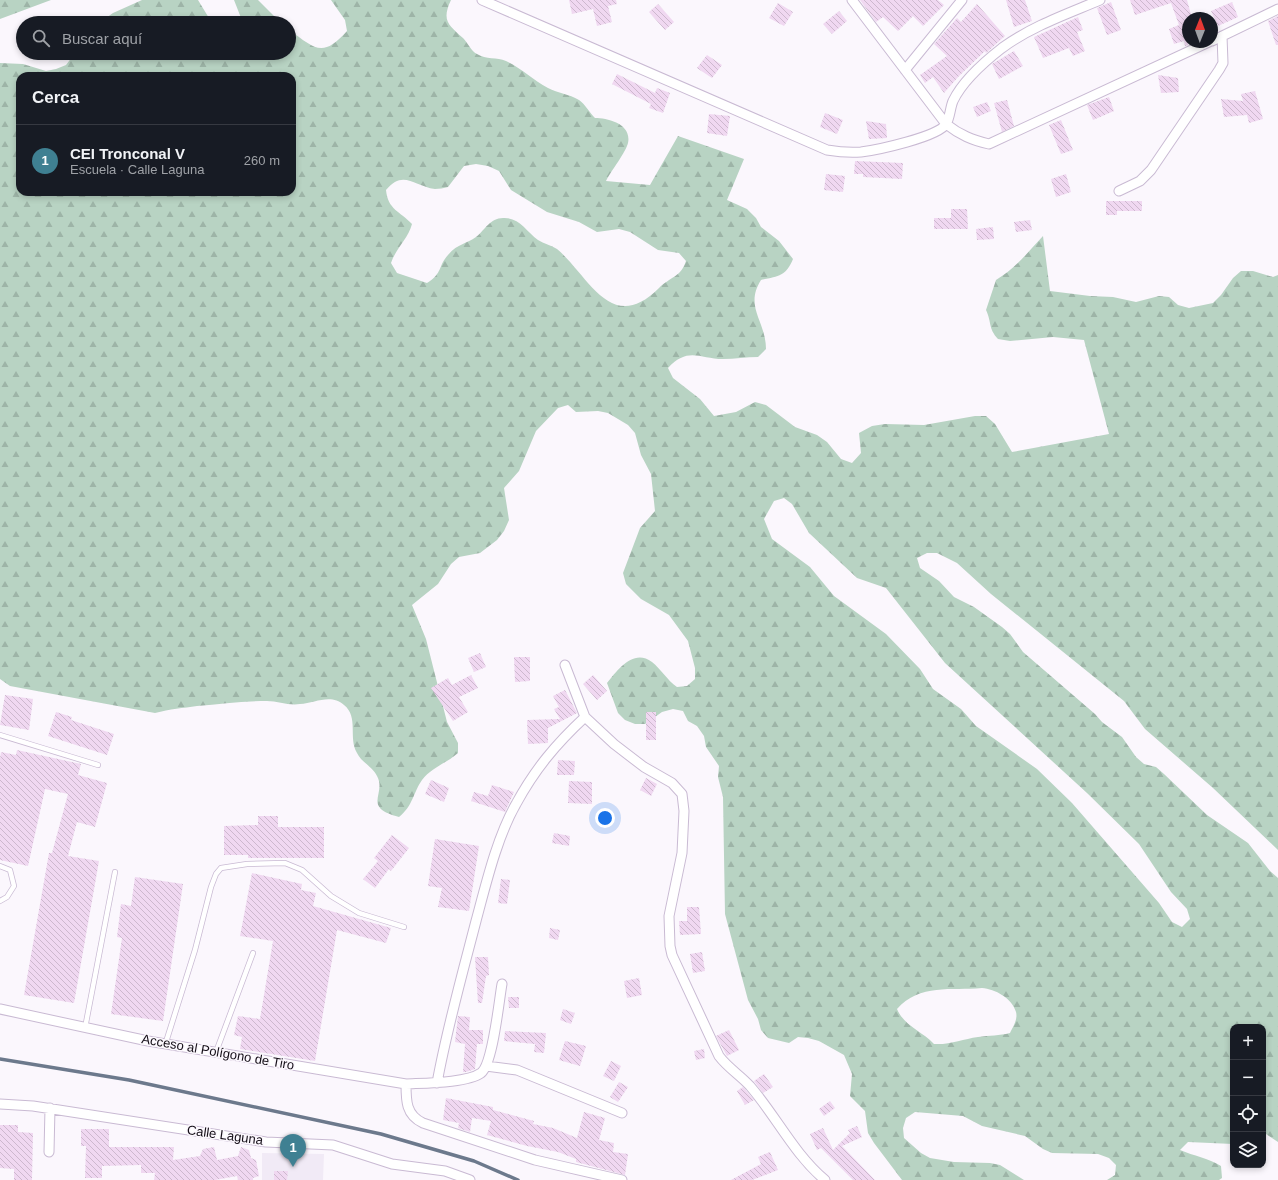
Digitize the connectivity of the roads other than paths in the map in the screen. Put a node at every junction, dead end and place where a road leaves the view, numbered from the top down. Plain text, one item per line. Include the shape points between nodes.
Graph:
1 (482, 0) edge
2 (852, 0) edge
3 (1100, 0) edge
4 (958, 2) edge
5 (1278, 9) edge
6 (1222, 36) junction
7 (1218, 38) edge
8 (1196, 48) edge
9 (904, 70) junction
10 (946, 124) junction
11 (1119, 191) dead end
12 (565, 665) dead end
13 (585, 717) junction
14 (0, 735) edge
15 (98, 765) dead end
16 (0, 866) edge
17 (115, 872) dead end
18 (0, 901) edge
19 (404, 927) dead end
20 (253, 953) dead end
21 (502, 984) dead end
22 (0, 1009) edge
23 (85, 1028) junction
24 (166, 1042) junction
25 (216, 1052) junction
26 (486, 1066) junction
27 (436, 1083) junction
28 (406, 1084) junction
29 (0, 1104) edge
30 (50, 1108) junction
31 (622, 1113) dead end
32 (49, 1152) dead end
33 (470, 1180) edge
34 (622, 1180) edge
35 (825, 1180) edge

1 - 10 street via 828,150 843,153 862,152 927,137 938,132
2 - 9 street
3 - 10 street via 1040,25 1003,48 972,74 953,100
4 - 9 street
5 - 6 street
6 - 7 street
6 - 11 street via 1223,63 1219,70 1151,170 1140,181
8 - 10 street via 989,144 969,139
9 - 10 street
12 - 13 street
13 - 27 street via 560,741 539,767 515,805 502,836 474,929
13 - 35 street via 614,744 644,767 672,783 682,794 682,853 668,926 672,955 719,1056 726,1066 749,1085 791,1142
14 - 15 lane
16 - 18 lane via 10,870 14,886 7,898
17 - 23 lane
19 - 24 lane via 359,913 331,896 302,870 285,863 221,868 211,887 195,950
20 - 25 lane
21 - 26 street
22 - 23 street, Acceso al Polígono de Tiro
23 - 24 street, Acceso al Polígono de Tiro
24 - 25 street, Acceso al Polígono de Tiro
25 - 28 street, Acceso al Polígono de Tiro
26 - 27 street, Acceso al Polígono de Tiro via 482,1073 475,1076
26 - 31 street via 517,1070
27 - 28 street, Acceso al Polígono de Tiro
28 - 34 street via 408,1110 423,1124 535,1160
29 - 30 street, Calle Laguna
30 - 32 street
30 - 33 street, Calle Laguna via 266,1142 333,1145 392,1164 445,1171

